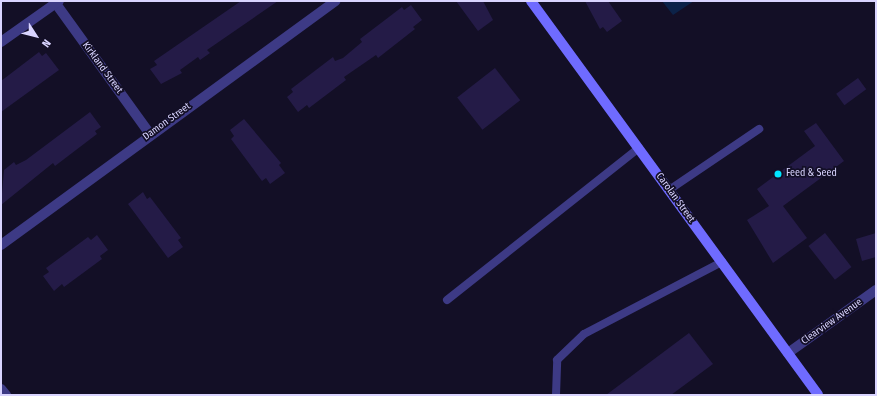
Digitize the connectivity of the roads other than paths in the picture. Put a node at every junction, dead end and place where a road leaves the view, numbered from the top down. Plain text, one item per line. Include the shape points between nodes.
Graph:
1 (336, 1) edge
2 (531, 1) edge
3 (56, 2) edge
4 (1, 42) edge
5 (759, 129) dead end
6 (150, 134) junction
7 (639, 148) junction
8 (669, 190) junction
9 (1, 245) edge
10 (722, 262) junction
11 (876, 290) edge
12 (446, 300) dead end
13 (788, 353) junction
14 (1, 389) edge
15 (6, 395) edge
16 (556, 395) edge
17 (818, 395) edge

1 - 6 street, Damon Street
2 - 7 street, Carolan Street
3 - 4 street
3 - 6 street, Kirkland Street
5 - 8 lane
6 - 9 street, Damon Street
7 - 8 street, Carolan Street
7 - 12 lane
8 - 10 street, Carolan Street
10 - 13 street, Carolan Street
10 - 16 lane via 584,334 557,360
11 - 13 street, Clearview Avenue
13 - 17 street, Carolan Street
14 - 15 street

